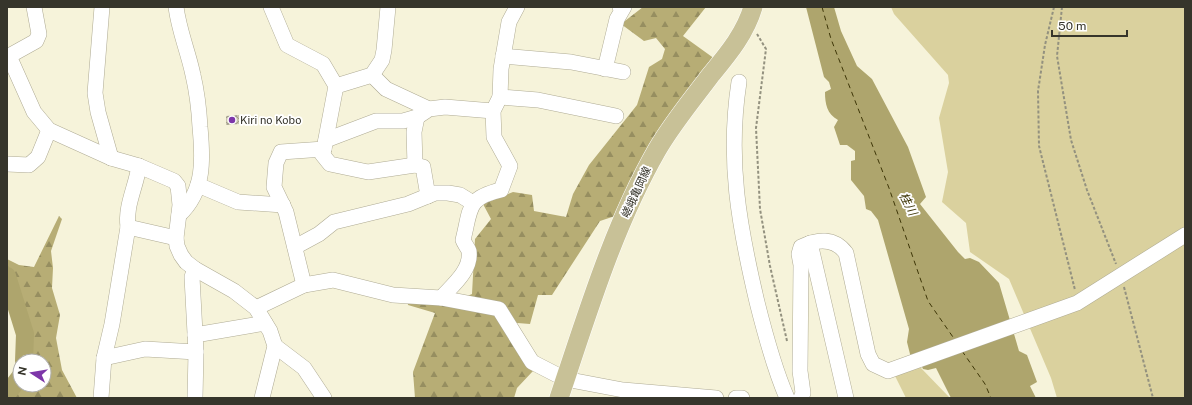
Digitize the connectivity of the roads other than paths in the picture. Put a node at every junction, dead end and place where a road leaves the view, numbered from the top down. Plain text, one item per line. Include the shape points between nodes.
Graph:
1 (34, 7) edge
2 (102, 7) edge
3 (176, 7) edge
4 (271, 7) edge
5 (388, 7) edge
6 (517, 7) edge
7 (620, 7) edge
8 (751, 14) edge
9 (503, 56) junction
10 (605, 69) junction
11 (623, 72) dead end
12 (372, 75) junction
13 (739, 82) dead end
14 (336, 86) junction
15 (500, 97) junction
16 (493, 111) junction
17 (423, 113) junction
18 (616, 116) dead end
19 (49, 130) junction
20 (325, 145) junction
21 (111, 158) junction
22 (7, 164) edge
23 (416, 165) junction
24 (139, 166) junction
25 (175, 182) junction
26 (198, 187) junction
27 (428, 196) junction
28 (473, 203) junction
29 (283, 205) junction
30 (179, 215) junction
31 (128, 227) junction
32 (1185, 235) edge
33 (176, 238) junction
34 (810, 243) junction
35 (295, 247) junction
36 (195, 269) junction
37 (304, 285) junction
38 (440, 298) junction
39 (256, 308) junction
40 (265, 323) junction
41 (195, 335) junction
42 (275, 346) junction
43 (196, 352) junction
44 (104, 358) junction
45 (565, 379) junction
46 (101, 398) edge
47 (195, 398) edge
48 (262, 398) edge
49 (324, 398) edge
50 (559, 398) edge
51 (711, 398) edge
52 (736, 398) edge
53 (742, 398) edge
54 (787, 398) edge
55 (800, 398) edge
56 (846, 398) edge

1 - 19 street via 39,34 36,41 9,56 34,112
2 - 21 street via 95,93
3 - 26 street via 178,28 193,74 198,100 203,161
4 - 14 street via 287,45 323,64
5 - 12 street via 382,60
6 - 9 street via 509,22
7 - 10 street via 624,7 617,19
8 - 45 main road, 嵯峨亀岡線 via 740,38 688,104 658,148 636,188
9 - 10 street via 571,62
9 - 15 street
10 - 11 street
12 - 14 street
12 - 17 street via 386,89
13 - 54 street via 735,111 734,157 743,245 763,325
14 - 20 street
15 - 16 street
15 - 18 street via 538,100
16 - 17 street via 445,107
16 - 28 street via 494,137 510,166 501,190 482,196
17 - 20 street via 403,121 376,121
17 - 23 street via 414,132
19 - 21 street
19 - 22 street via 38,157 29,165
20 - 23 street via 322,154 330,164 368,172
20 - 29 street via 281,152 276,163 274,187
21 - 24 street
23 - 27 street via 423,167
24 - 25 street
24 - 31 street via 128,204
25 - 26 street
25 - 30 street via 180,193
26 - 29 street via 238,202
26 - 30 street via 187,208
27 - 28 street via 448,192 460,195
27 - 35 street via 408,204 334,222 319,234
28 - 38 street via 463,240 469,251 467,264 461,277
29 - 35 street
30 - 33 street
31 - 33 street
31 - 44 street
32 - 34 street via 1077,303 888,371 873,364 868,354 846,253 842,247 825,240
33 - 36 street via 181,255
34 - 55 street via 801,247 799,254 800,371 803,393
34 - 56 street
35 - 37 street
36 - 39 street via 234,291
36 - 41 street via 192,277
37 - 38 street via 333,280 393,295
37 - 39 street
38 - 45 street via 499,310 532,362
39 - 40 street
40 - 41 street
40 - 42 street
41 - 43 street
42 - 48 street
42 - 49 street via 304,368
43 - 44 street via 145,349
43 - 47 street
44 - 46 street
45 - 50 main road, 嵯峨亀岡線
45 - 51 street via 623,390
52 - 53 street

